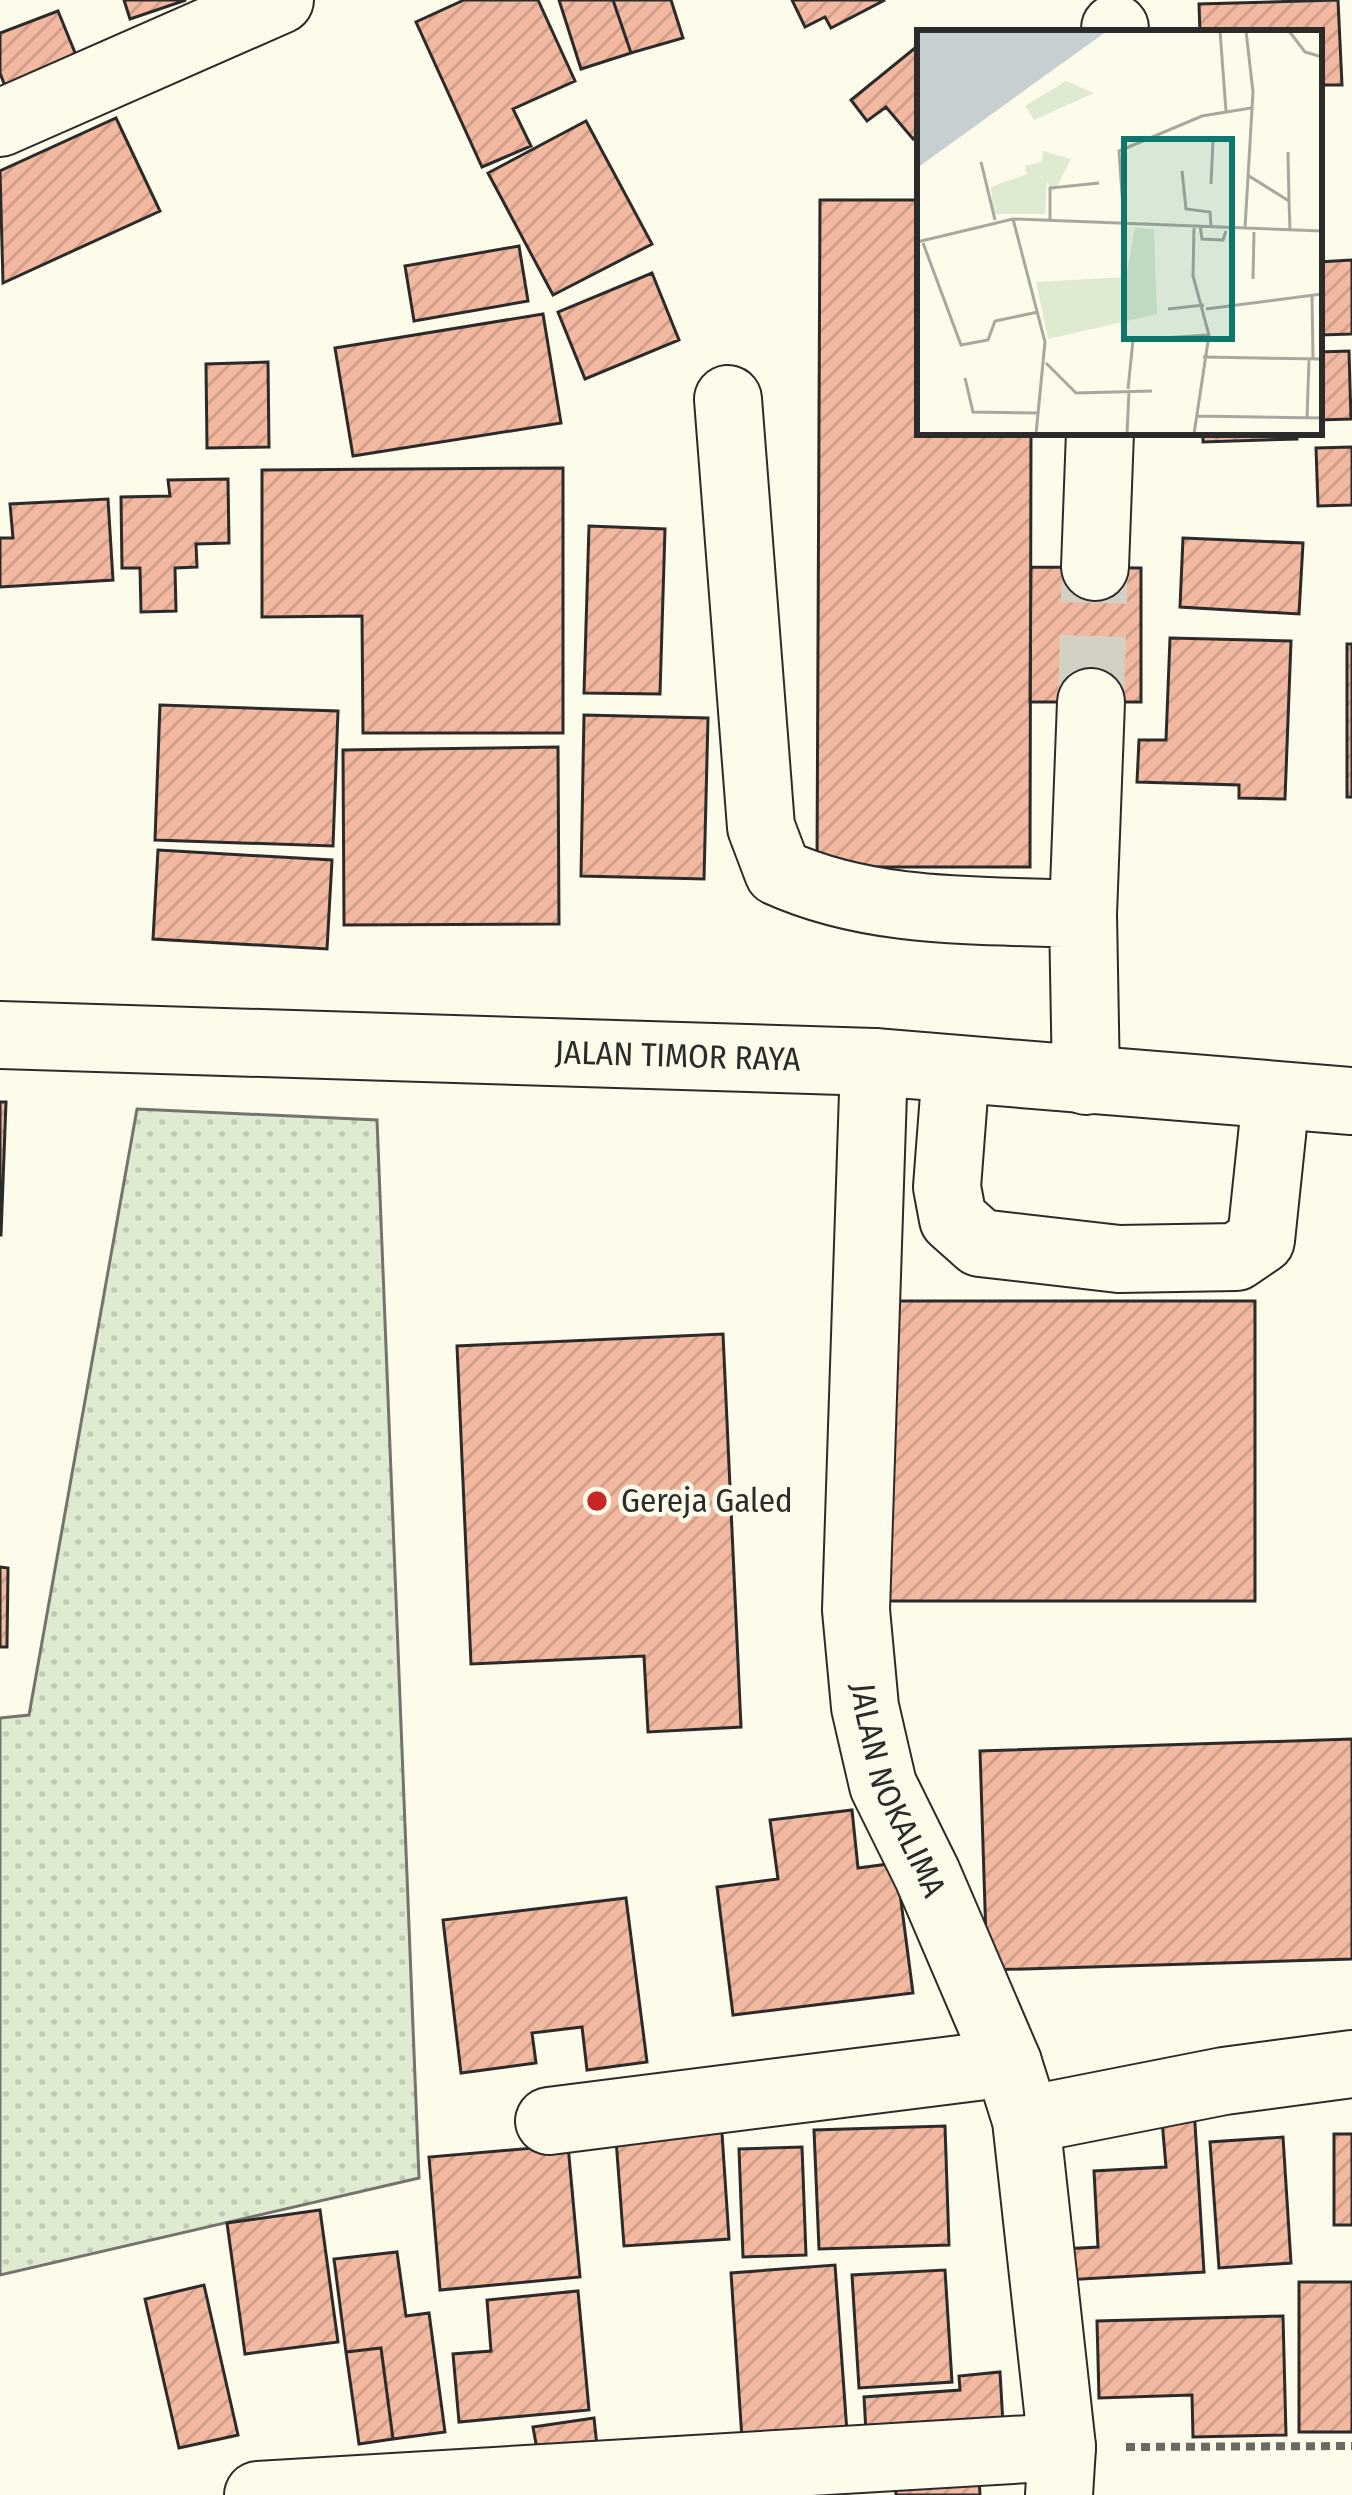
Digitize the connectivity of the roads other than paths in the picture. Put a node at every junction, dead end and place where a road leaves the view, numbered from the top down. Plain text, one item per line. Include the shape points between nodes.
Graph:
1 (280, 0) edge
2 (0, 123) edge
3 (728, 399) dead end
4 (1100, 435) edge
5 (1095, 567) tunnel mouth
6 (1090, 702) tunnel mouth
7 (1083, 914) junction
8 (1, 1026) edge
9 (874, 1062) junction
10 (956, 1069) junction
11 (1086, 1081) junction
12 (1276, 1097) junction
13 (1352, 1101) edge
14 (1352, 2065) edge
15 (1017, 2092) junction
16 (549, 2121) dead end
17 (1060, 2471) edge
18 (258, 2495) edge

1 - 2 main road
3 - 7 main road via 761,827 778,872 877,904
4 - 5 main road
6 - 7 main road
7 - 11 main road
8 - 9 main road, JALAN TIMOR RAYA
9 - 10 main road, JALAN TIMOR RAYA
9 - 15 main road, JALAN NOKALIMA via 856,1610 865,1707 883,1785
10 - 11 main road, JALAN TIMOR RAYA
10 - 12 main road via 947,1187 953,1220 980,1243 1119,1258 1237,1257 1261,1240
11 - 12 main road, JALAN TIMOR RAYA
12 - 13 main road, JALAN TIMOR RAYA
14 - 15 main road
15 - 16 main road
15 - 17 main road, JALAN NOKALIMA
17 - 18 main road via 803,2460

